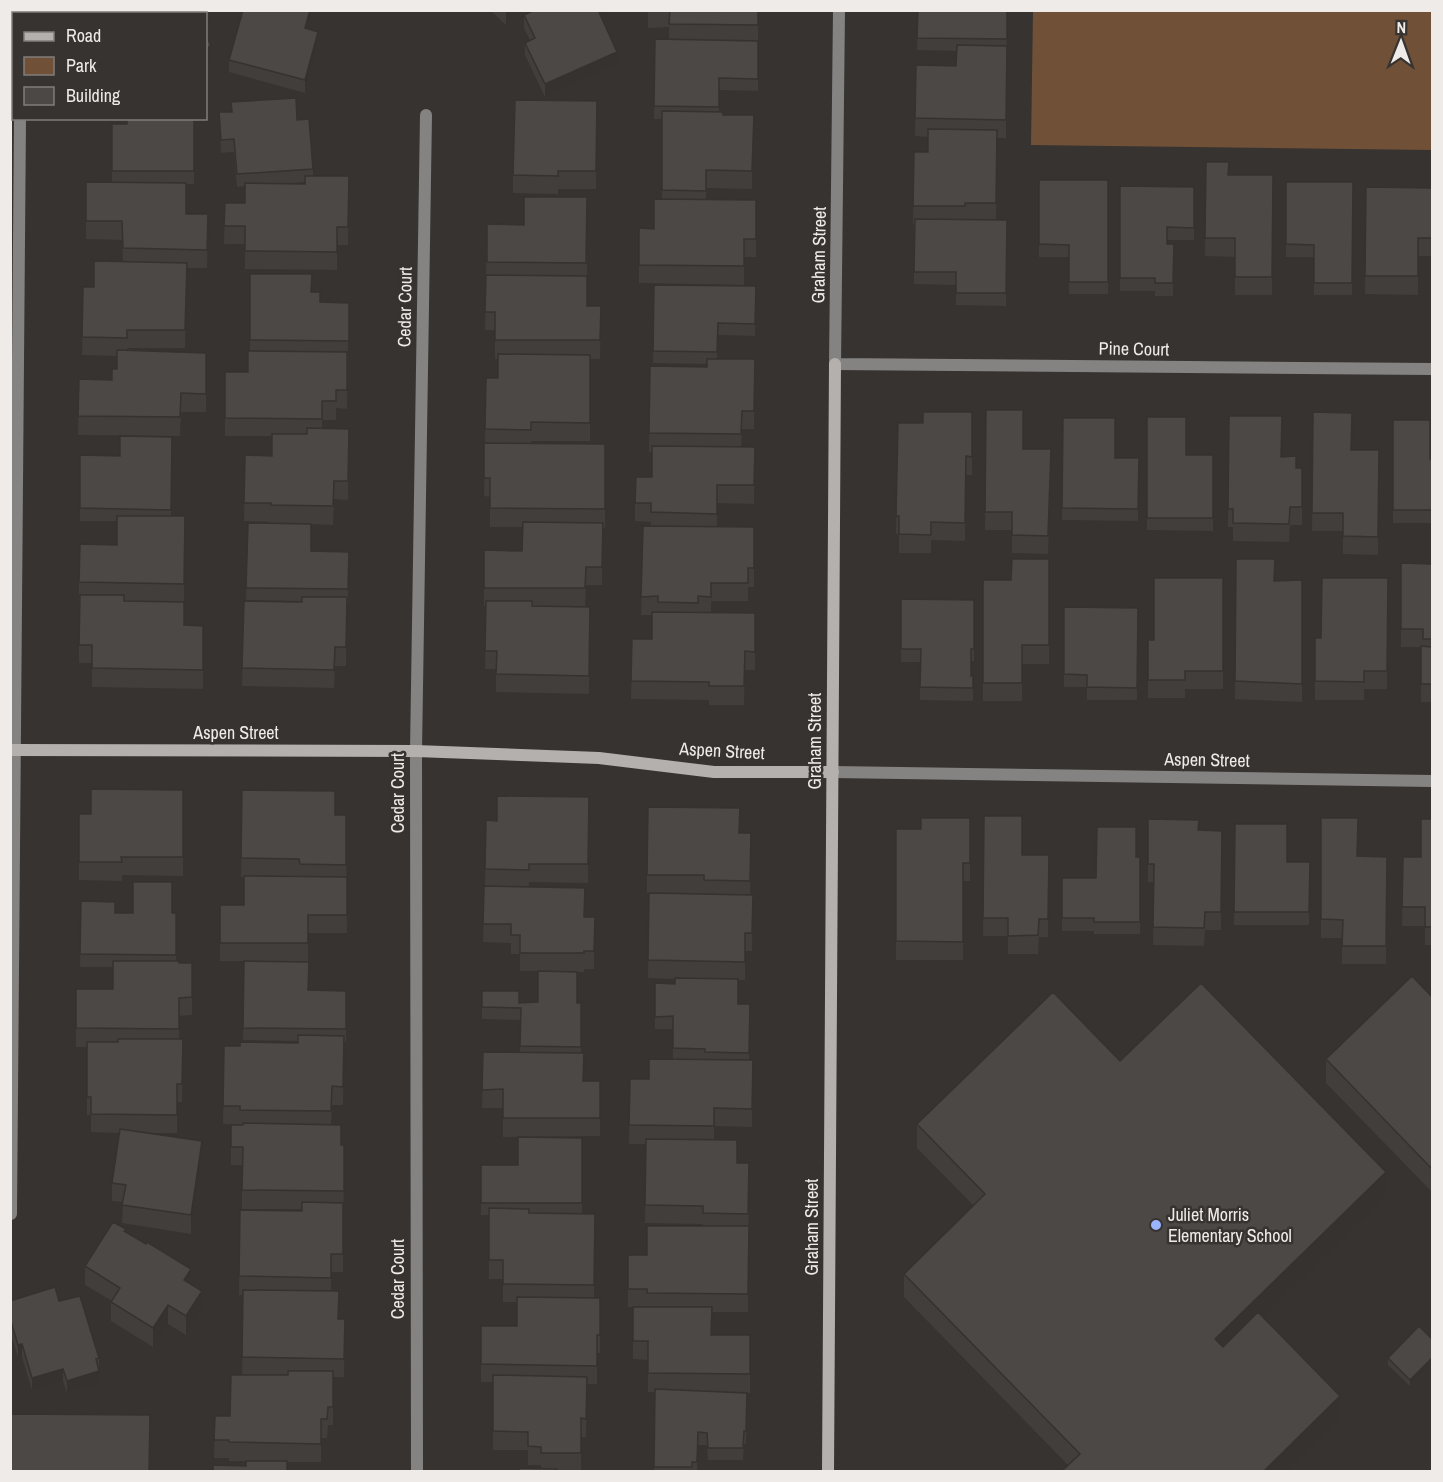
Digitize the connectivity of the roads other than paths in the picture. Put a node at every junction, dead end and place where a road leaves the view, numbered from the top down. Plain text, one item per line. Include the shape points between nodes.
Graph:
1 (839, 10) edge
2 (426, 115) dead end
3 (20, 120) edge
4 (835, 364) junction
5 (1432, 369) edge
6 (12, 750) edge
7 (416, 751) junction
8 (833, 772) junction
9 (1432, 781) edge
10 (11, 1214) edge
11 (417, 1472) edge
12 (828, 1472) edge

1 - 4 street, Graham Street
2 - 7 street, Cedar Court
3 - 6 street
4 - 5 street, Pine Court
4 - 8 street, Graham Street
6 - 7 street, Aspen Street
6 - 10 street
7 - 8 street, Aspen Street via 599,758 714,772
7 - 11 street, Cedar Court
8 - 9 street, Aspen Street
8 - 12 street, Graham Street

